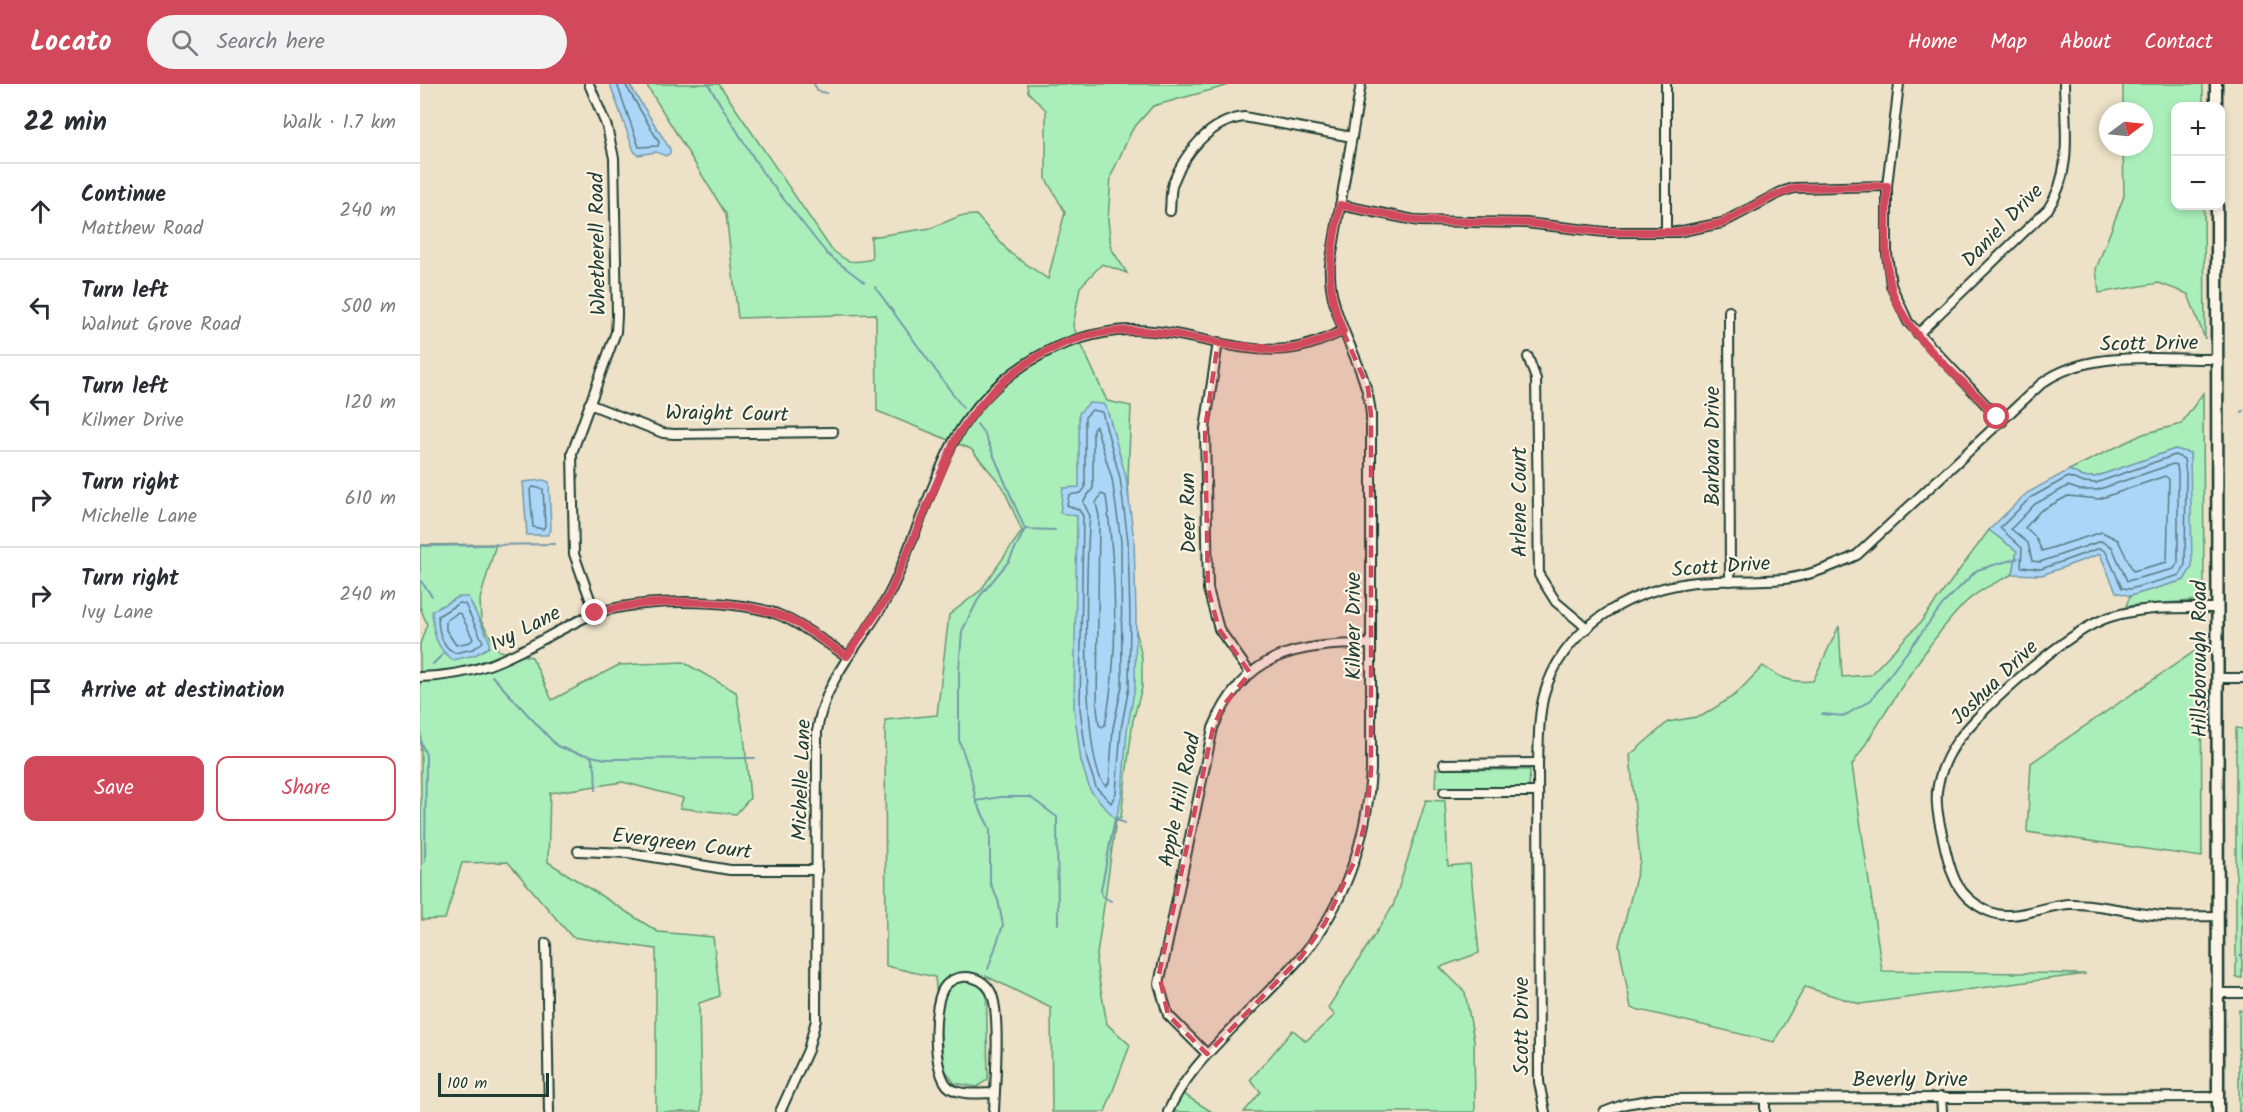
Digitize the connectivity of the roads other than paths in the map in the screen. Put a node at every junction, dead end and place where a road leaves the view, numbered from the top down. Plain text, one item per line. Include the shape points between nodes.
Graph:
1 (589, 84) edge
2 (1361, 84) edge
3 (1666, 84) edge
4 (1899, 84) edge
5 (2064, 84) edge
6 (2216, 84) edge
7 (2216, 102) edge
8 (1352, 137) junction
9 (1887, 186) junction
10 (1340, 205) junction
11 (2217, 210) edge
12 (1170, 211) dead end
13 (1666, 232) junction
14 (1729, 311) dead end
15 (1343, 331) junction
16 (1918, 334) junction
17 (1218, 342) junction
18 (1528, 357) dead end
19 (2218, 359) junction
20 (589, 404) junction
21 (2002, 422) junction
22 (833, 432) dead end
23 (1730, 581) junction
24 (2218, 608) junction
25 (595, 613) junction
26 (1587, 628) junction
27 (1371, 644) junction
28 (847, 656) junction
29 (1250, 673) junction
30 (420, 677) edge
31 (2219, 678) junction
32 (2243, 678) edge
33 (1538, 763) junction
34 (1444, 764) dead end
35 (1444, 792) dead end
36 (1539, 792) junction
37 (578, 851) dead end
38 (817, 870) junction
39 (2218, 916) junction
40 (546, 943) dead end
41 (2218, 993) junction
42 (2243, 993) edge
43 (1207, 1054) junction
44 (994, 1093) junction
45 (2218, 1097) junction
46 (1765, 1098) junction
47 (1941, 1098) junction
48 (549, 1112) edge
49 (780, 1112) edge
50 (994, 1112) edge
51 (1168, 1112) edge
52 (1545, 1112) edge
53 (1604, 1112) edge
54 (1766, 1112) edge
55 (1942, 1112) edge
56 (2218, 1112) edge

1 - 20 street, Whetherell Road via 607,127 614,158 617,315 616,332
2 - 8 street, Kilmer Drive
3 - 13 street
4 - 9 street
5 - 16 street, Daniel Drive via 2065,169 2056,197
6 - 7 street
8 - 10 street, Kilmer Drive
8 - 12 street via 1233,118 1207,132 1188,155 1172,185
9 - 13 street via 1794,188 1722,223
9 - 16 street via 1891,285 1901,311
10 - 13 street via 1419,221
10 - 15 street, Kilmer Drive via 1329,287
11 - 19 street, Hillsborough Road
14 - 23 street, Barbara Drive
15 - 17 street, Michelle Lane via 1312,344 1286,349
15 - 27 street, Kilmer Drive via 1370,399
16 - 21 street
17 - 28 street, Michelle Lane via 1118,330 1052,349 1009,375 969,417 956,438 889,595
17 - 29 street, Deer Run via 1205,429 1208,589 1219,629
18 - 26 street, Arlene Court via 1536,379 1539,575 1556,602
19 - 21 street, Scott Drive via 2098,360 2077,365 2049,378
19 - 24 street, Hillsborough Road
20 - 22 street, Wraight Court via 663,433
20 - 25 street, Whetherell Road via 572,453 572,524 574,554
21 - 23 street, Scott Drive via 1857,555 1801,576
23 - 26 street, Scott Drive via 1688,583 1652,591 1617,605
24 - 31 street, Hillsborough Road
24 - 39 street, Joshua Drive via 2134,611 2108,617 2074,634 1965,732 1942,773 1937,801 1952,877 1960,893 1991,913 2007,915 2070,904 2156,915
25 - 28 street, Ivy Lane via 638,604 749,606 791,620
25 - 30 street, Ivy Lane via 486,668 452,676
26 - 33 street, Scott Drive via 1572,644 1546,690
27 - 29 street, Apple Hill Road via 1301,648
27 - 43 street, Kilmer Drive via 1370,790 1363,837 1348,878 1325,923 1301,957
28 - 38 street, Michelle Lane via 823,701 817,731
29 - 43 street, Apple Hill Road via 1223,705 1213,728 1159,974 1160,993 1168,1015
31 - 32 street
31 - 39 street, Hillsborough Road
33 - 34 street
33 - 36 street, Scott Drive
35 - 36 street
36 - 52 street, Scott Drive via 1539,1082
37 - 38 street, Evergreen Court via 628,853 730,870
38 - 49 street, Michelle Lane via 816,1020 808,1050
39 - 41 street, Hillsborough Road
40 - 48 street
41 - 42 street
41 - 45 street, Hillsborough Road
43 - 51 street, Kilmer Drive via 1185,1079
44 - 44 street via 994,999 987,985 979,980 952,980 942,990 937,1005 938,1072 956,1092
44 - 50 street
45 - 47 street, Beverly Drive
45 - 56 street, Hillsborough Road
46 - 47 street, Beverly Drive
46 - 53 street, Beverly Drive via 1656,1099
46 - 54 street
47 - 55 street

